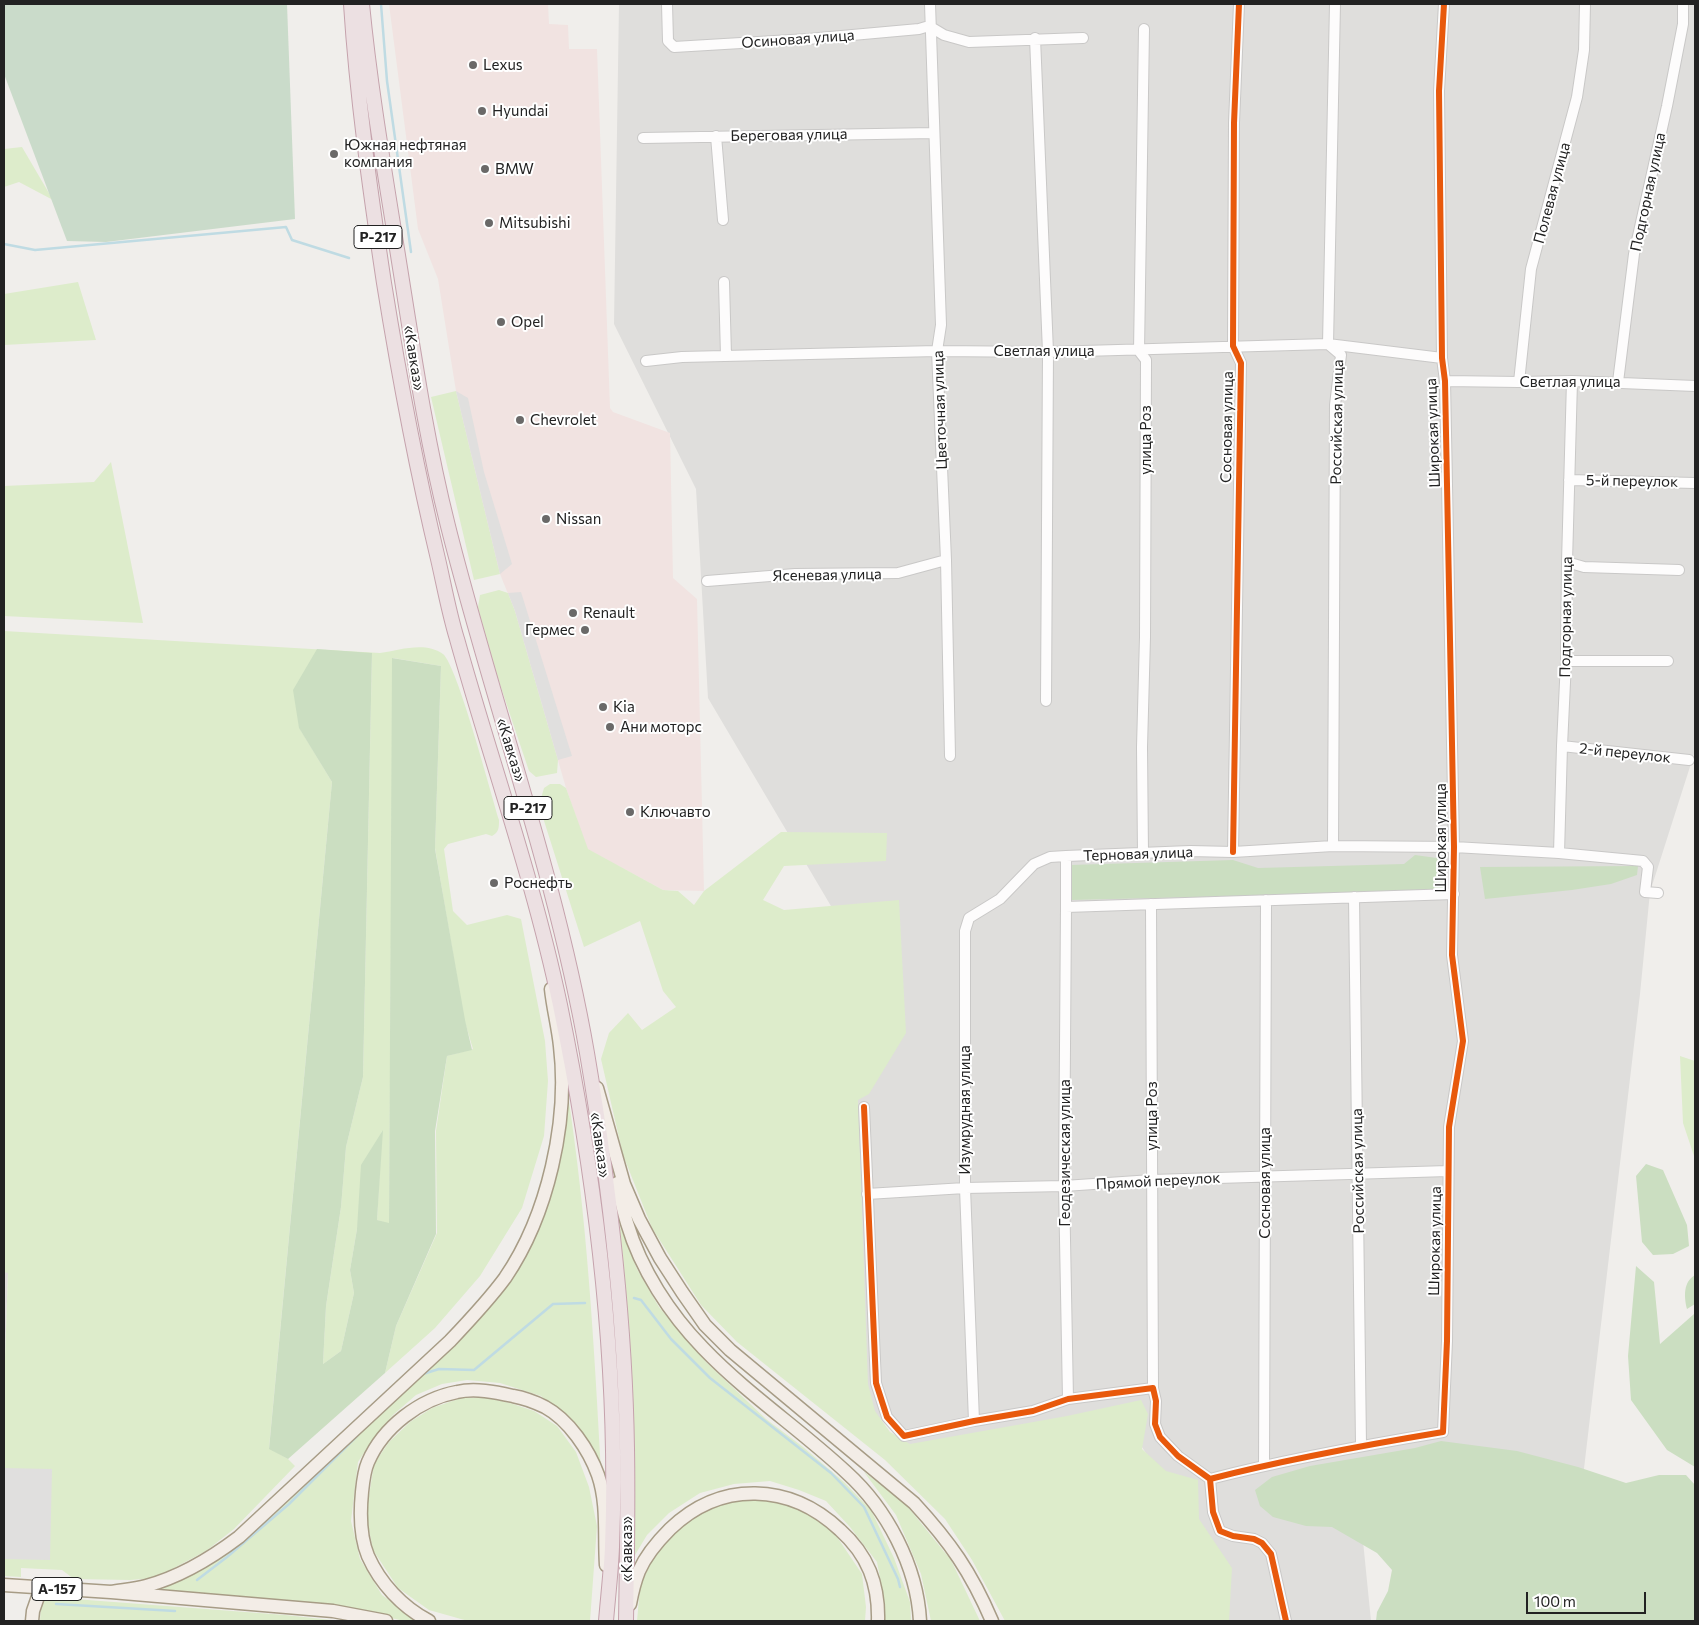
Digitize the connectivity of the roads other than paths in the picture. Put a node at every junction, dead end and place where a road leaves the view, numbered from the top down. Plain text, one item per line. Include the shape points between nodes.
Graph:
1 (351, 4) edge
2 (362, 4) edge
3 (667, 4) edge
4 (930, 4) edge
5 (1239, 4) edge
6 (1335, 4) edge
7 (1444, 4) edge
8 (1585, 4) edge
9 (1683, 4) edge
10 (929, 26) junction
11 (1144, 29) dead end
12 (1035, 38) junction
13 (1083, 38) dead end
14 (934, 132) junction
15 (716, 136) junction
16 (643, 138) dead end
17 (723, 220) dead end
18 (724, 282) dead end
19 (1328, 344) junction
20 (1233, 346) junction
21 (1139, 350) junction
22 (936, 351) junction
23 (1048, 352) junction
24 (726, 356) junction
25 (1442, 358) junction
26 (646, 361) dead end
27 (1444, 381) junction
28 (1572, 381) junction
29 (1519, 382) junction
30 (1618, 382) junction
31 (1695, 386) edge
32 (1569, 480) junction
33 (1695, 483) edge
34 (448, 527) junction
35 (434, 544) junction
36 (946, 560) junction
37 (1567, 562) junction
38 (1679, 570) dead end
39 (707, 581) dead end
40 (1566, 661) junction
41 (1668, 661) dead end
42 (1046, 701) dead end
43 (503, 724) junction
44 (1562, 746) junction
45 (950, 756) dead end
46 (1689, 760) dead end
47 (501, 788) junction
48 (1333, 846) junction
49 (1454, 848) junction
50 (1233, 852) junction
51 (1559, 853) junction
52 (1143, 854) junction
53 (1066, 856) junction
54 (1454, 894) junction
55 (1658, 894) dead end
56 (1354, 897) junction
57 (1266, 900) junction
58 (1151, 904) junction
59 (1066, 907) junction
60 (547, 952) junction
61 (586, 1051) junction
62 (864, 1107) dead end
63 (1448, 1171) junction
64 (1358, 1174) junction
65 (1265, 1177) junction
66 (1152, 1180) junction
67 (1064, 1186) junction
68 (965, 1188) junction
69 (867, 1194) junction
70 (1153, 1388) junction
71 (1068, 1399) junction
72 (974, 1421) junction
73 (1361, 1446) junction
74 (1264, 1465) junction
75 (1210, 1479) junction
76 (4, 1585) edge
77 (41, 1588) junction
78 (608, 1590) junction
79 (111, 1592) junction
80 (32, 1621) edge
81 (386, 1621) edge
82 (428, 1621) edge
83 (606, 1621) edge
84 (626, 1621) edge
85 (878, 1621) edge
86 (920, 1621) edge
87 (992, 1621) edge
88 (1286, 1621) edge

1 - 35 highway, «Кавказ» / Р-217 via 361,119 395,355
2 - 34 highway, «Кавказ» / Р-217 via 378,129 419,388
3 - 10 street, Осиновая улица via 668,41 674,47
4 - 10 street, Цветочная улица
5 - 20 street, Сосновая улица via 1234,123
6 - 19 street, Российская улица
7 - 25 street, Широкая улица via 1439,91
8 - 29 street, Полевая улица via 1584,50 1577,97 1531,269
9 - 30 street, Подгорная улица via 1683,24 1667,106 1634,254
10 - 12 street via 944,35 969,42
10 - 14 street, Цветочная улица
11 - 21 street, улица Роз
12 - 13 street
12 - 23 street
14 - 15 street, Береговая улица
14 - 22 street, Цветочная улица via 941,324
15 - 16 street, Береговая улица
15 - 17 street
18 - 24 street
19 - 20 street, Светлая улица
19 - 25 street, Светлая улица
19 - 48 street, Российская улица via 1341,355 1336,405
20 - 21 street, Светлая улица
20 - 50 street, Сосновая улица via 1240,363
21 - 23 street, Светлая улица
21 - 52 street, улица Роз via 1146,360
22 - 23 street, Светлая улица
22 - 24 street, Светлая улица
22 - 36 street, Цветочная улица
23 - 42 street
24 - 26 street, Светлая улица
25 - 27 street, Широкая улица
27 - 29 street, Светлая улица
27 - 49 street, Широкая улица
28 - 29 street, Светлая улица
28 - 30 street, Светлая улица
28 - 32 street, Подгорная улица
30 - 31 street, Светлая улица
32 - 33 street, 5-й переулок
32 - 37 street, Подгорная улица
34 - 35 highway via 463,600 459,609 453,606
34 - 43 highway, «Кавказ» / Р-217
35 - 47 highway, «Кавказ» / Р-217 via 456,636
36 - 39 street, Ясеневая улица via 898,573 795,574
36 - 45 street, Цветочная улица
37 - 38 street via 1584,567
37 - 40 street, Подгорная улица
40 - 41 street
40 - 44 street, Подгорная улица
43 - 47 highway via 491,701 475,651 472,646 468,647 466,655 497,760
43 - 61 highway, «Кавказ» / Р-217 via 565,946
44 - 46 street, 2-й переулок
44 - 51 street, Подгорная улица
47 - 60 highway, «Кавказ» / Р-217
48 - 49 street, Терновая улица
48 - 50 street, Терновая улица
49 - 51 street, Терновая улица
49 - 54 street, Широкая улица
50 - 52 street, Терновая улица
51 - 55 street, Терновая улица via 1643,861 1648,867 1645,892
52 - 53 street, Терновая улица
53 - 59 street, Терновая улица
53 - 68 street, Изумрудная улица via 1050,857 1034,864 1000,898 969,918 965,931
54 - 56 street
54 - 63 street, Широкая улица via 1452,955 1463,1041 1449,1126
56 - 57 street
56 - 64 street, Российская улица
57 - 58 street
57 - 65 street, Сосновая улица
58 - 59 street
58 - 66 street, улица Роз
59 - 67 street, Геодезическая улица
60 - 78 highway, «Кавказ» / Р-217 via 576,1090 603,1289 613,1497
60 - 79 main road via 562,1078 556,1148 537,1213 505,1277 450,1341 238,1537 219,1552 167,1580
61 - 84 highway, «Кавказ» / Р-217 via 620,1306 627,1448
61 - 86 main road via 628,1225 659,1291 679,1320 734,1379 847,1472 871,1499 893,1532 911,1572
61 - 87 main road via 624,1184 639,1219 705,1325 730,1350 919,1509 958,1556
62 - 69 street
63 - 64 street, Прямой переулок
63 - 73 street, Широкая улица via 1443,1432
64 - 65 street, Прямой переулок
64 - 73 street, Российская улица
65 - 66 street, Прямой переулок
65 - 74 street, Сосновая улица
66 - 67 street, Прямой переулок
66 - 70 street, улица Роз
67 - 68 street, Прямой переулок
67 - 71 street, Геодезическая улица
68 - 69 street, Прямой переулок
68 - 72 street, Изумрудная улица
69 - 72 street via 876,1383 887,1417 904,1436
70 - 71 street
70 - 75 street, улица Роз via 1155,1424 1160,1437 1178,1456
71 - 72 street via 1033,1411
73 - 74 street, Широкая улица
74 - 75 street, Широкая улица
75 - 88 street via 1213,1512 1220,1531 1254,1539 1271,1554
76 - 77 main road, А-157
77 - 79 main road, А-157
77 - 80 main road
78 - 82 main road via 604,1500 598,1475 573,1433 546,1408 526,1399 494,1392 458,1391 424,1404 394,1426 367,1463 363,1480 362,1531 368,1555 395,1597
78 - 83 highway, Р-217
79 - 81 main road, А-157 via 333,1611
84 - 85 main road via 639,1572 664,1534 682,1517 702,1505 729,1495 752,1493 794,1499 814,1509 849,1538 862,1555 874,1581

